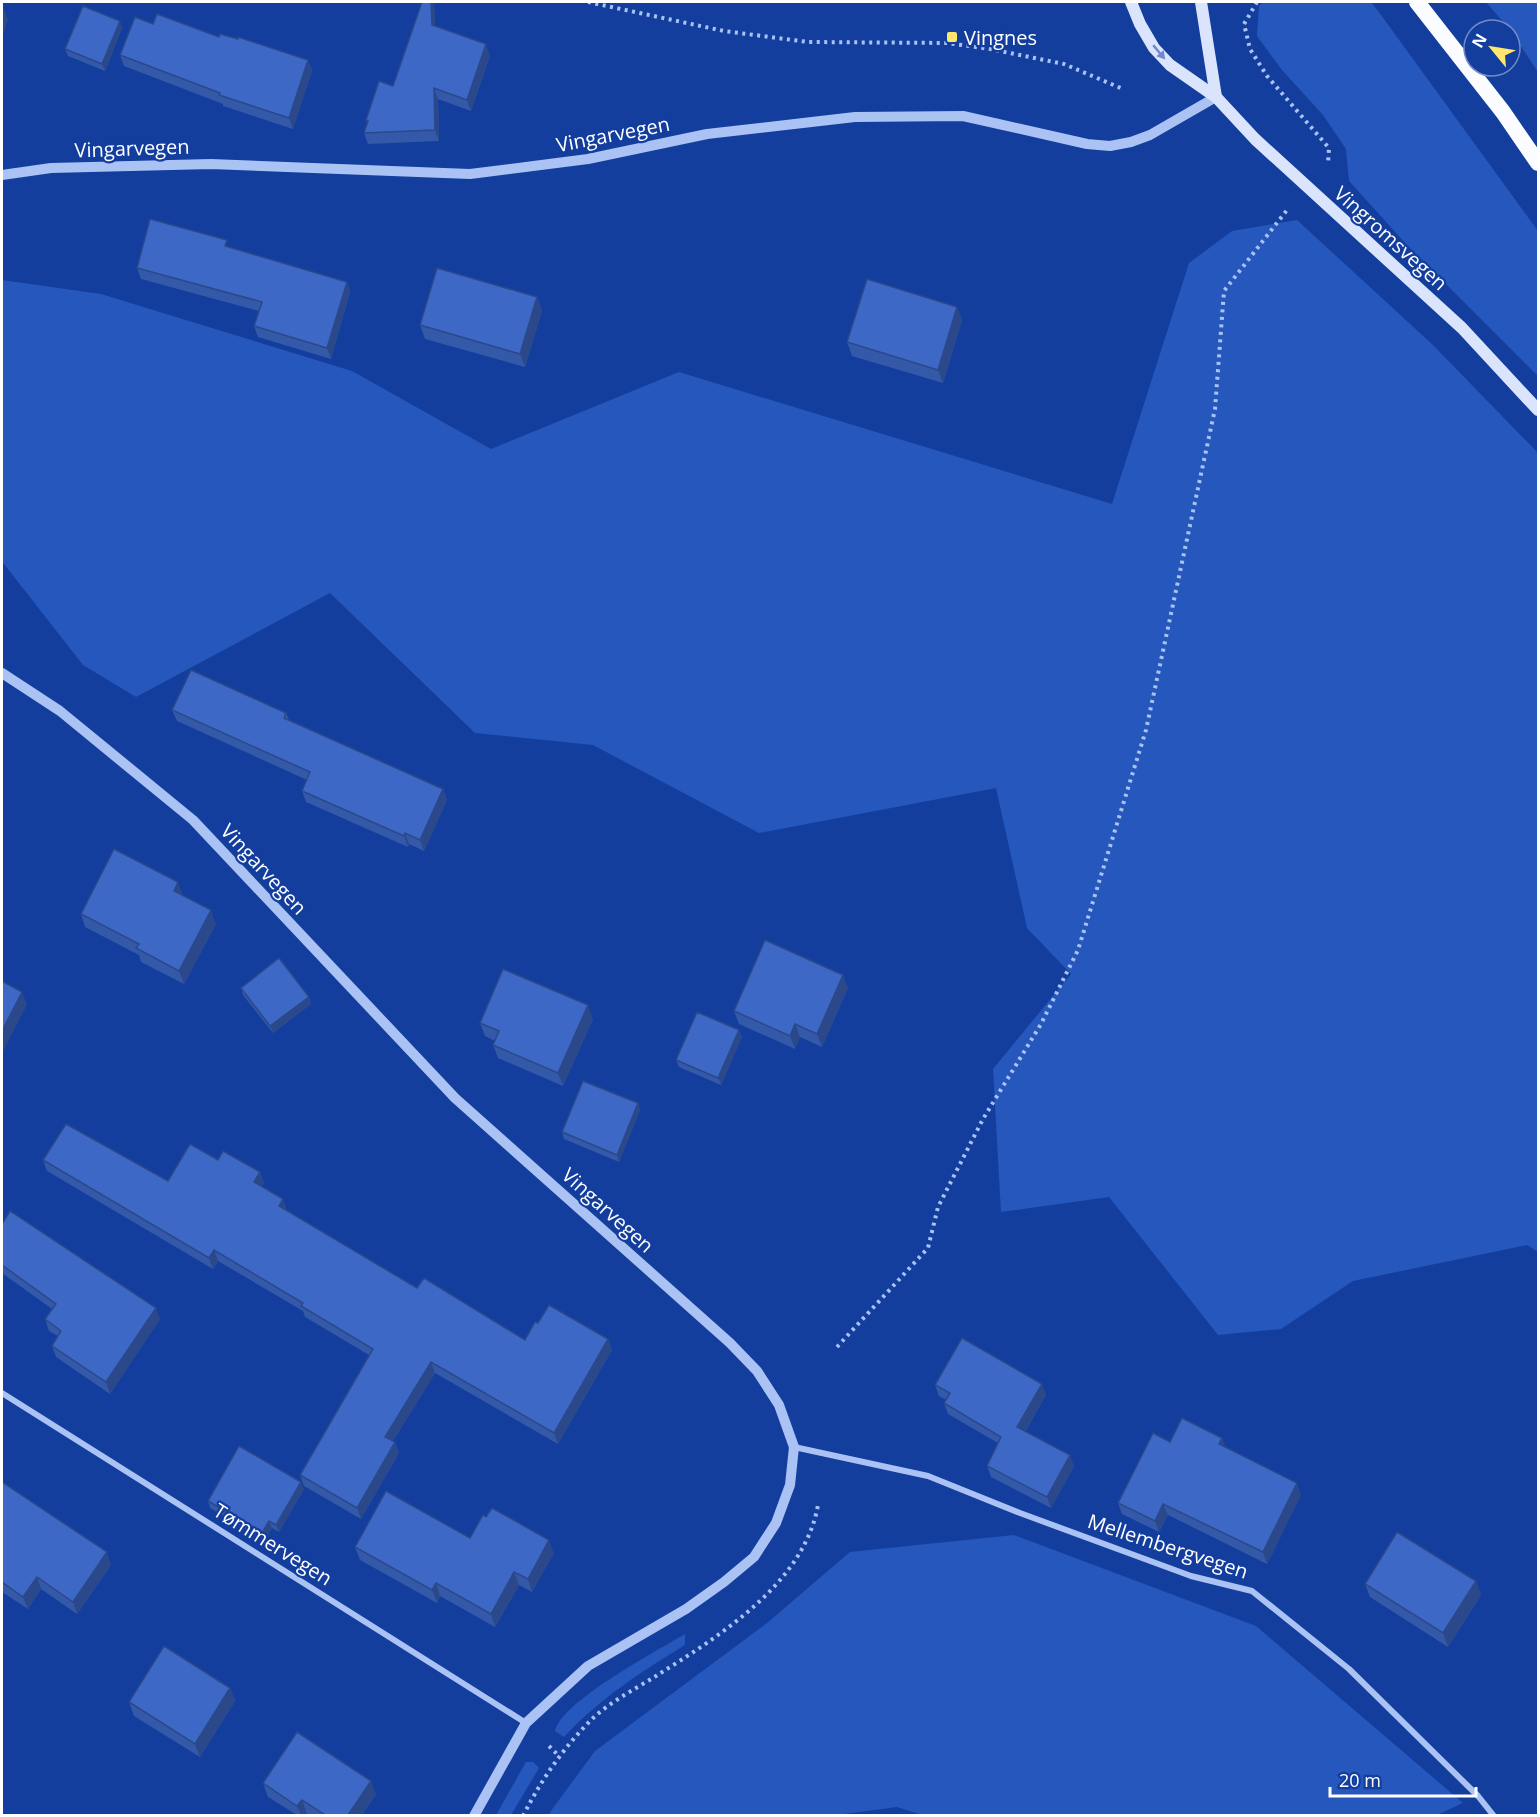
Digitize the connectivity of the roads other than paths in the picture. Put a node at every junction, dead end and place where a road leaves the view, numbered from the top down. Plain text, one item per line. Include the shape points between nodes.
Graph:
1 (1131, 2) edge
2 (1201, 2) edge
3 (1417, 2) edge
4 (1216, 97) junction
5 (1539, 163) edge
6 (2, 175) edge
7 (1539, 410) edge
8 (2, 673) edge
9 (2, 1394) edge
10 (794, 1447) junction
11 (526, 1723) junction
12 (474, 1815) edge
13 (1494, 1815) edge

1 -> 4 main road, Vingromsvegen via 1154,48 1170,65
2 - 4 main road
3 - 5 highway
4 - 6 street, Vingarvegen via 1150,135 1110,146 963,116 855,117 707,134 588,159 470,174 211,164 51,168
4 - 7 main road, Vingromsvegen via 1255,139 1462,328
8 - 10 street, Vingarvegen via 60,711 193,820 455,1098 730,1343 757,1371 779,1405
9 - 11 street, Tømmervegen
10 - 11 street, Vingarvegen via 790,1485 777,1523 754,1557 686,1609 588,1666
10 - 13 street, Mellembergvegen via 928,1476 1191,1576 1252,1591 1349,1669
11 - 12 street, Vingarvegen

